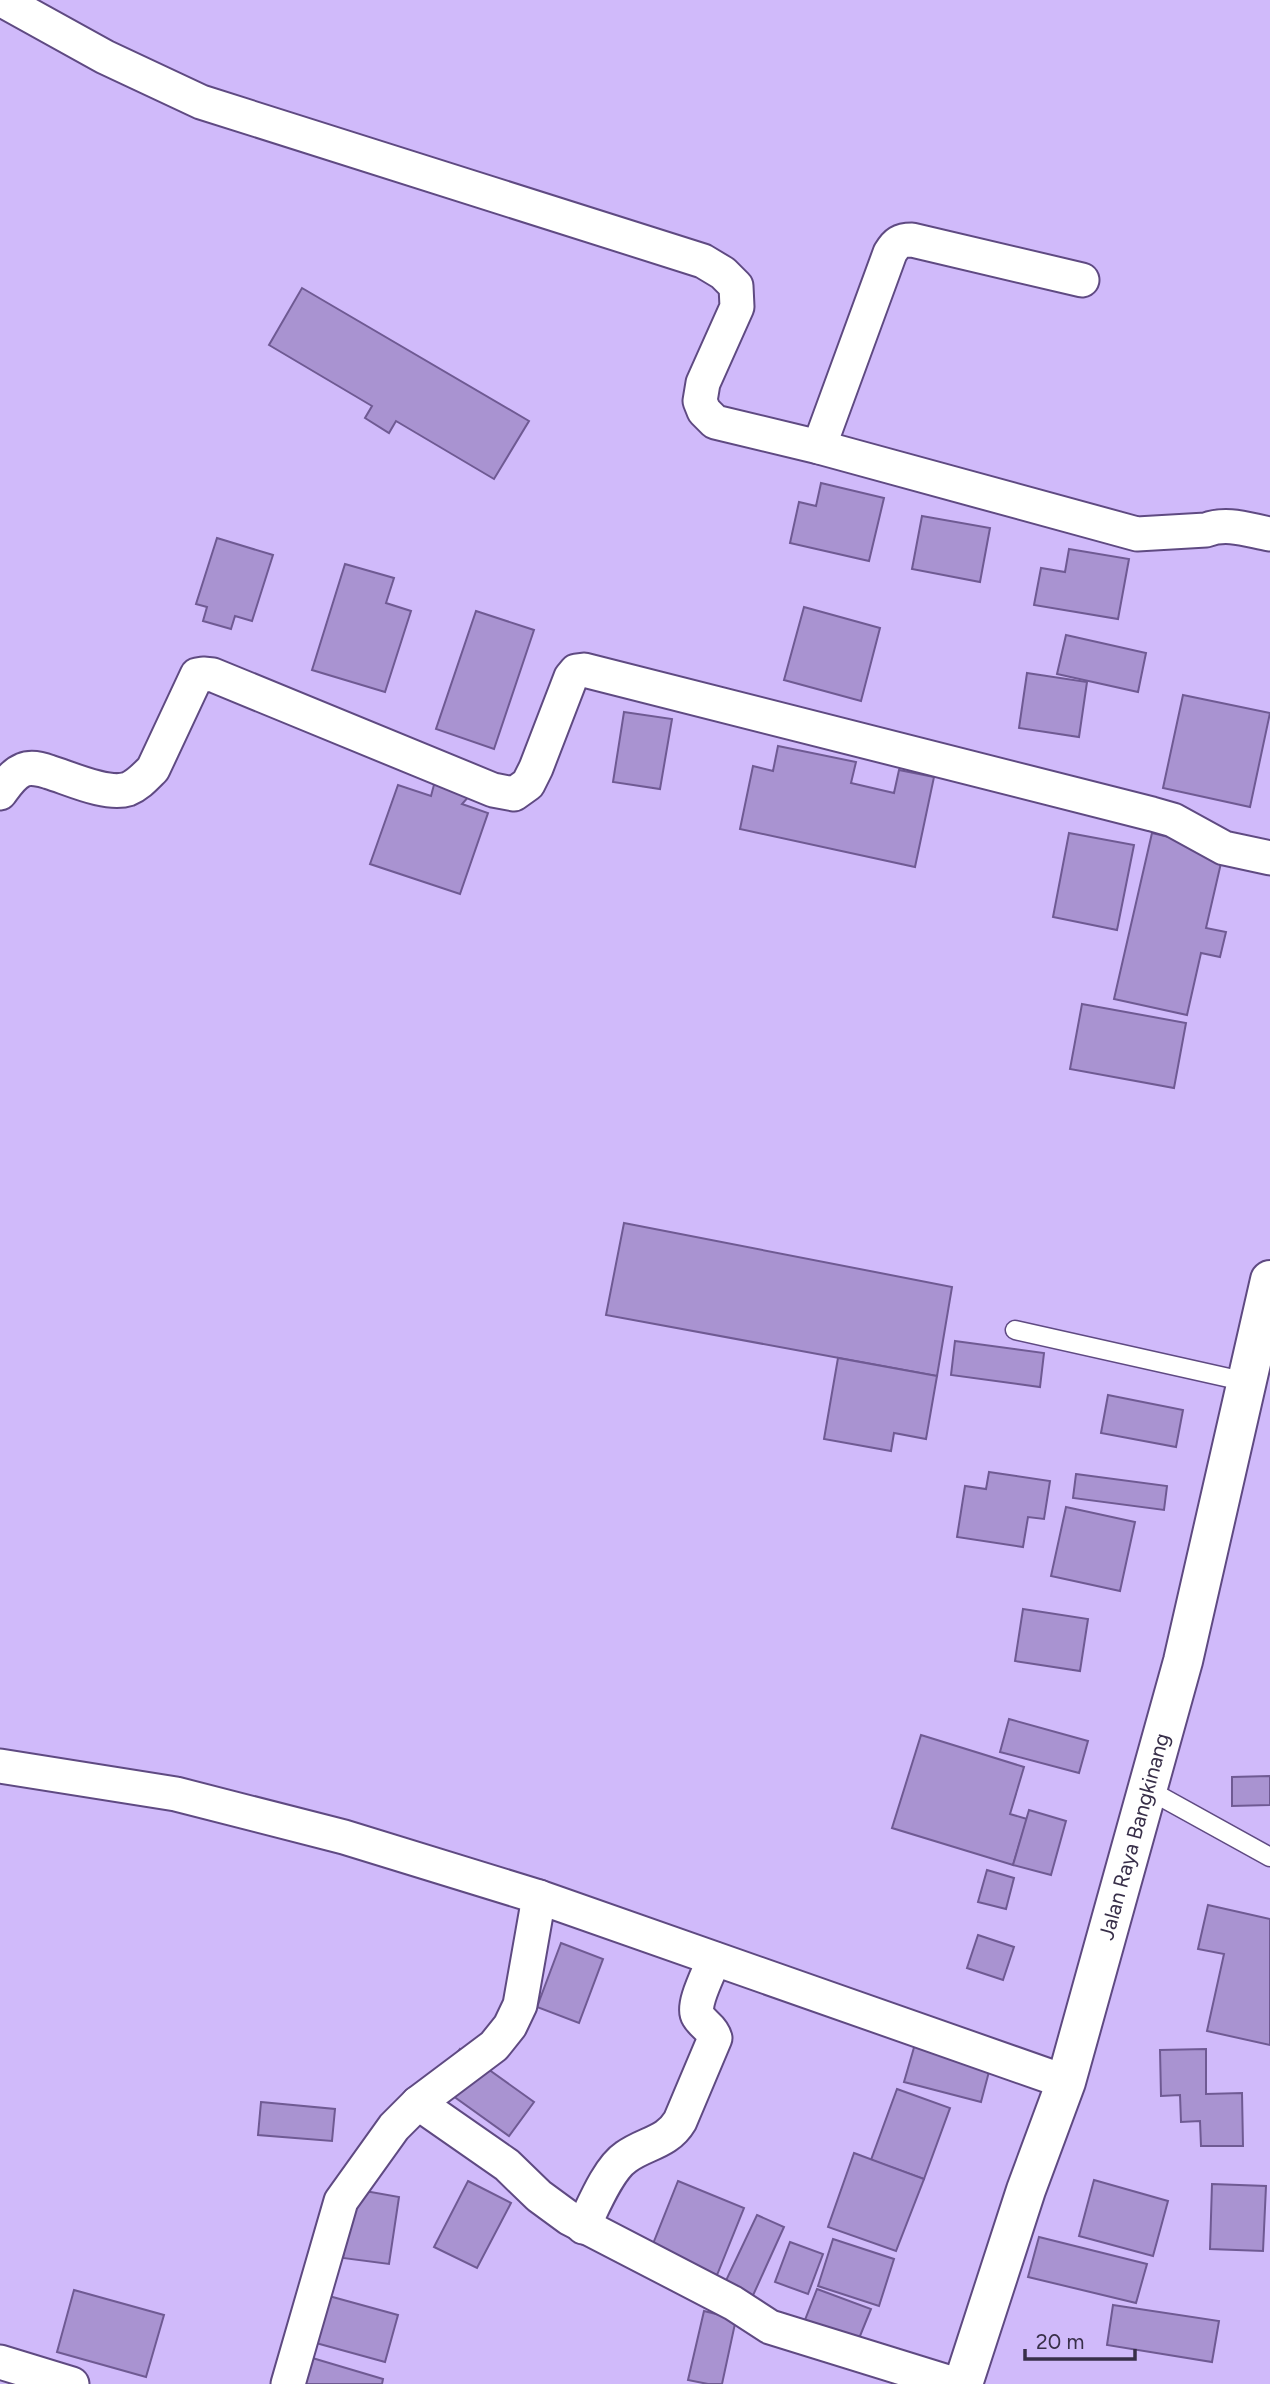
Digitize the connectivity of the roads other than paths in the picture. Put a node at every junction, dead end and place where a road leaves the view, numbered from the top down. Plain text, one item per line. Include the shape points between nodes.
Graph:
1 (2, 0) edge
2 (1082, 280) dead end
3 (819, 447) junction
4 (1270, 534) edge
5 (0, 793) edge
6 (1270, 858) edge
7 (1270, 1280) edge
8 (1015, 1330) dead end
9 (1258, 1383) edge
10 (0, 1766) edge
11 (1147, 1789) junction
12 (1270, 1857) edge
13 (539, 1897) junction
14 (714, 1959) junction
15 (1066, 2082) junction
16 (418, 2103) junction
17 (583, 2227) junction
18 (0, 2362) edge
19 (72, 2384) edge
20 (288, 2384) edge
21 (954, 2384) edge
22 (963, 2384) edge

1 - 3 street via 105,57 201,102 703,261 736,286 737,307 703,383 700,401 704,411 715,422
2 - 3 street via 912,240 894,245
3 - 4 street via 1137,534 1234,526
5 - 6 street via 24,769 40,769 107,789 130,788 153,769 197,676 203,674 514,794 528,784 537,768 571,677 584,670 1142,811 1172,820 1224,848
7 - 9 highway, Jalan Raya Bangkinang
8 - 9 lane
9 - 11 highway, Jalan Raya Bangkinang
10 - 13 street via 202,1800
11 - 12 lane
11 - 15 highway, Jalan Raya Bangkinang
13 - 14 street
13 - 16 street via 520,2005 510,2026 494,2046
14 - 15 street
14 - 17 street via 695,2009 715,2038 680,2121 664,2139 616,2165
15 - 22 highway, Jalan Raya Bangkinang
16 - 17 street via 507,2165 539,2196
16 - 20 street via 394,2127 341,2201
17 - 21 street via 733,2303 770,2327
18 - 19 street

